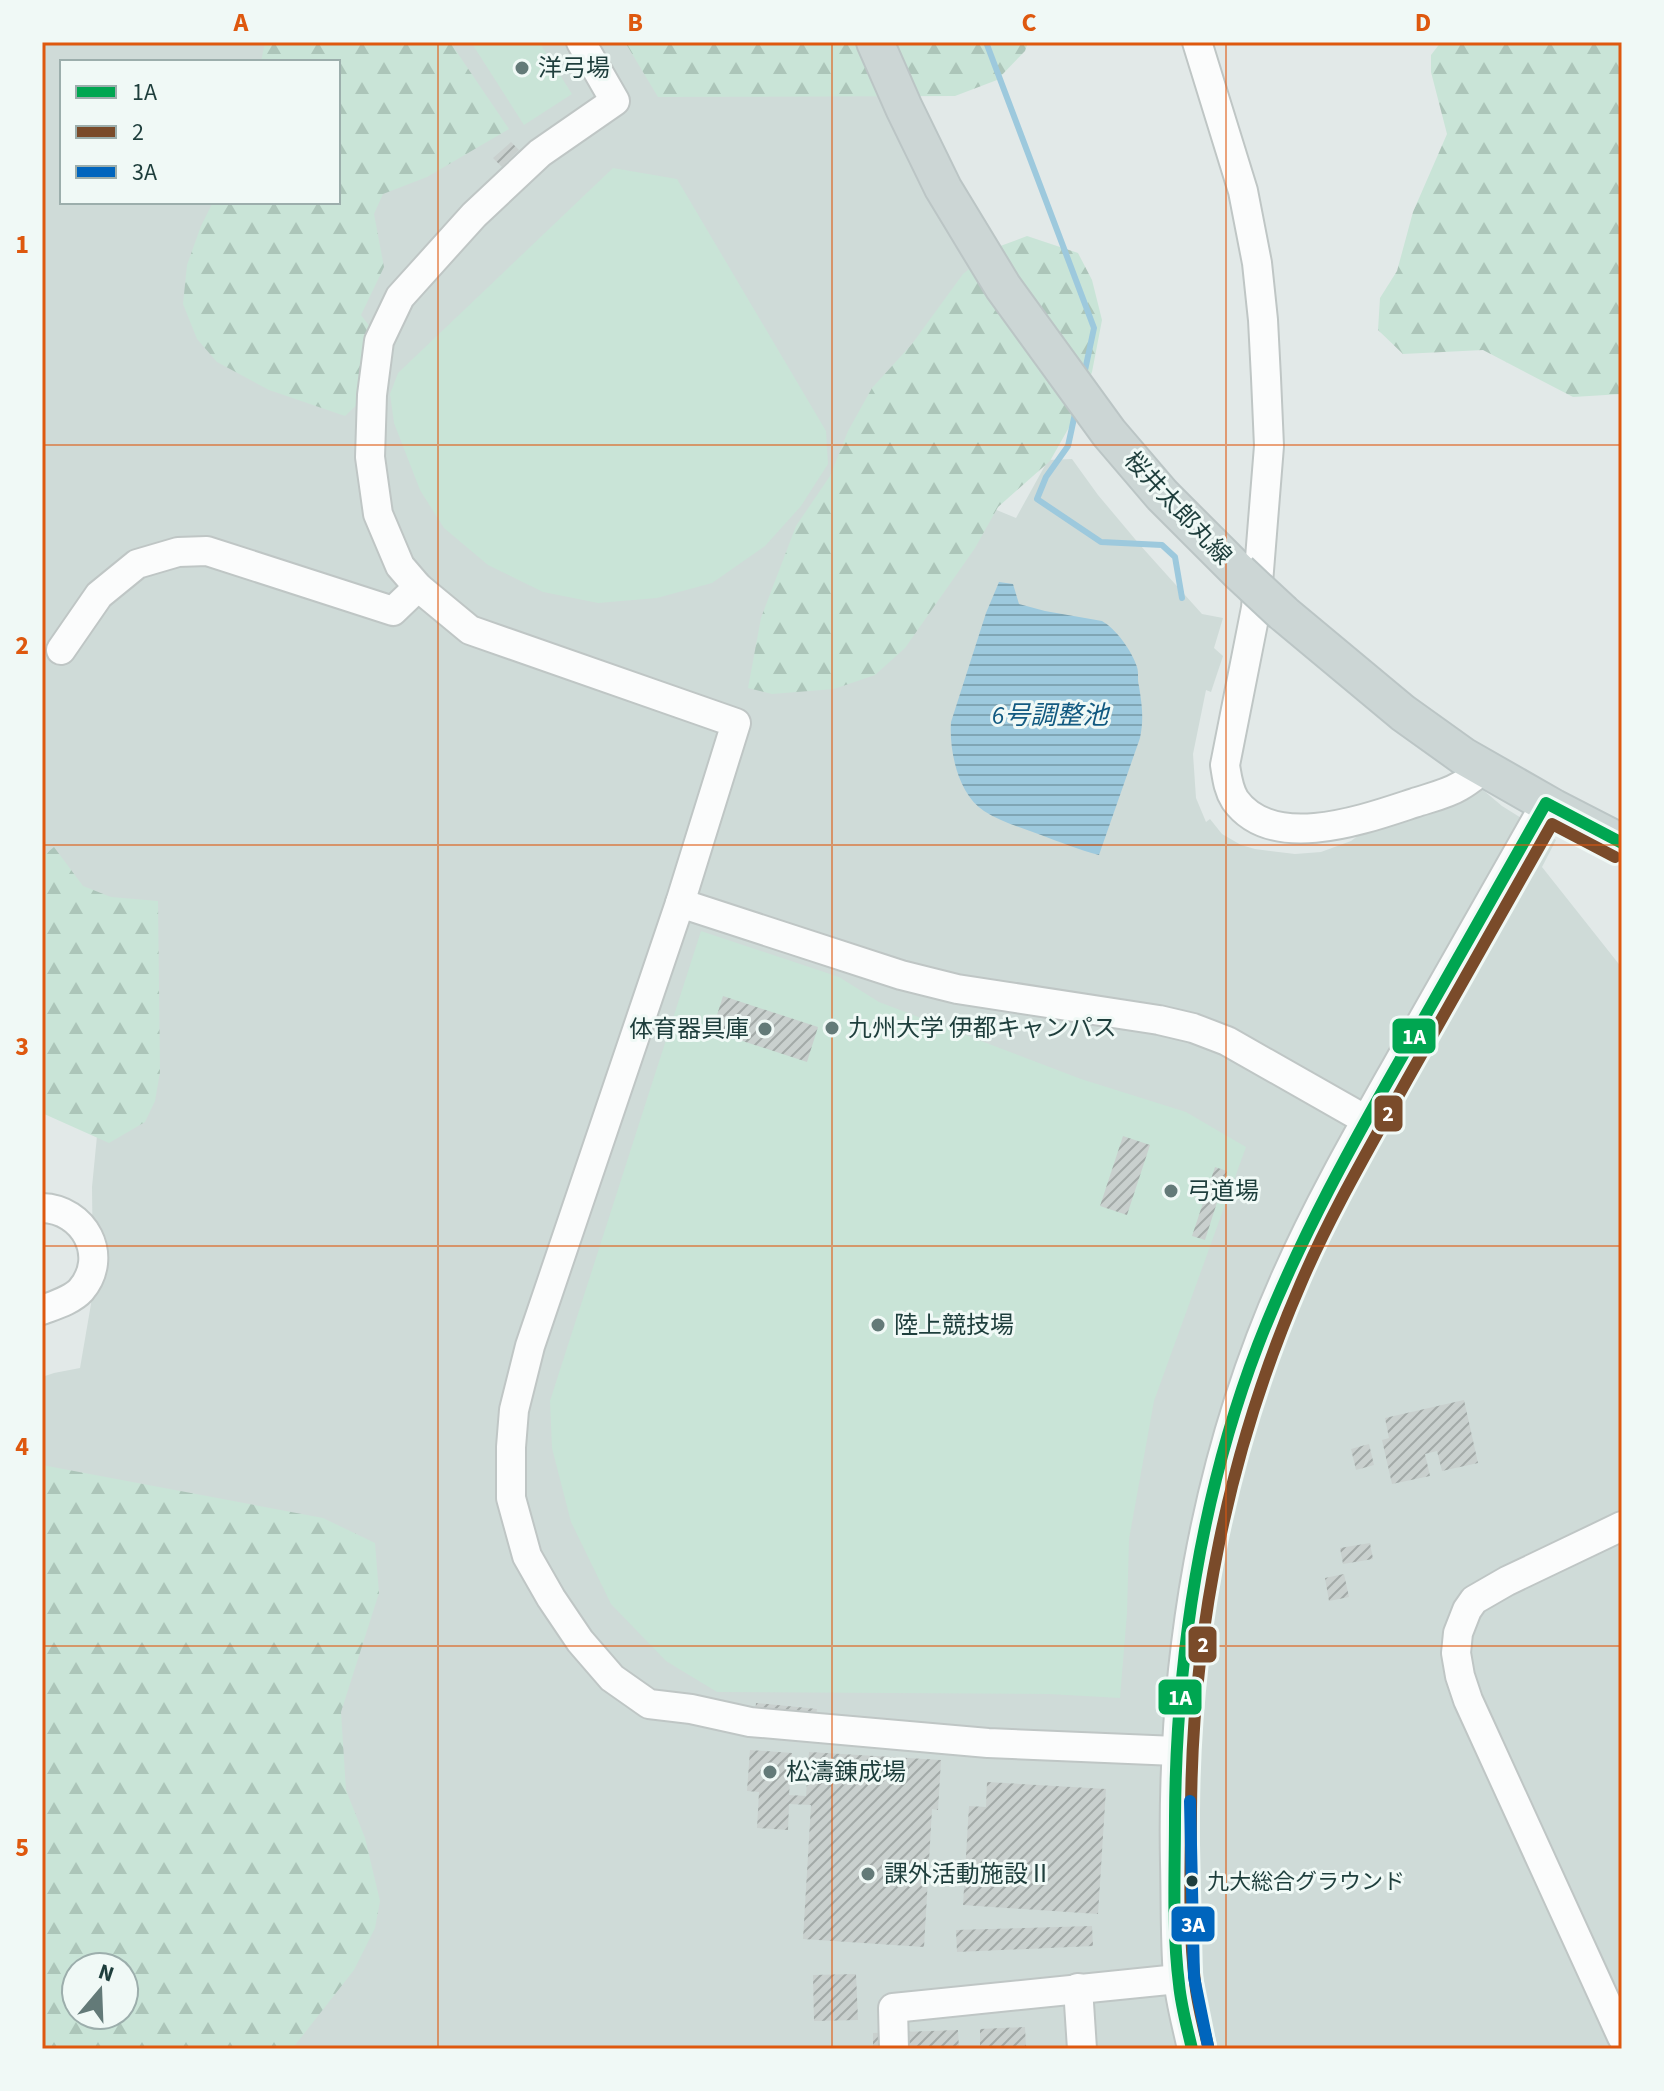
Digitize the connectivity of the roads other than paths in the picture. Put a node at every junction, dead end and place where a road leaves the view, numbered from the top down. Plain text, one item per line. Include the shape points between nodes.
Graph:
1 (581, 42) edge
2 (875, 42) edge
3 (1197, 42) edge
4 (418, 587) junction
5 (61, 650) dead end
6 (1485, 768) junction
7 (1546, 803) junction
8 (1622, 843) edge
9 (680, 903) junction
10 (1366, 1120) junction
11 (42, 1208) edge
12 (42, 1310) edge
13 (1622, 1526) edge
14 (1176, 1751) junction
15 (1178, 1979) junction
16 (1078, 1988) junction
17 (1622, 2037) edge
18 (894, 2049) edge
19 (1082, 2049) edge
20 (1192, 2049) edge

1 - 4 street via 615,101 540,153 474,215 400,297 379,341 370,457 378,514 400,566
2 - 6 main road, 桜井太郎丸線, bridge via 943,188 1003,287 1109,433 1162,495 1283,613 1403,713
3 - 6 street via 1243,191 1257,263 1269,446 1256,608 1225,765 1228,786 1236,801 1268,824 1319,828 1458,788
4 - 5 street via 393,611 207,551 178,552 137,564 99,595
4 - 9 street via 470,630 736,723
6 - 7 main road, 桜井太郎丸線
7 - 8 main road, 桜井太郎丸線
7 - 10 street
9 - 10 street via 943,986 1193,1028 1227,1041
9 - 14 street via 530,1346 514,1410 511,1498 527,1556 551,1598 612,1678 649,1704 750,1722 988,1743
10 - 14 street via 1286,1276 1223,1453 1189,1612
11 - 12 street via 79,1222 93,1247 90,1272 79,1292
13 - 17 street via 1474,1600 1458,1633 1456,1653 1468,1700
14 - 15 street
15 - 16 street
15 - 20 street
16 - 18 street via 893,2008
16 - 19 street

